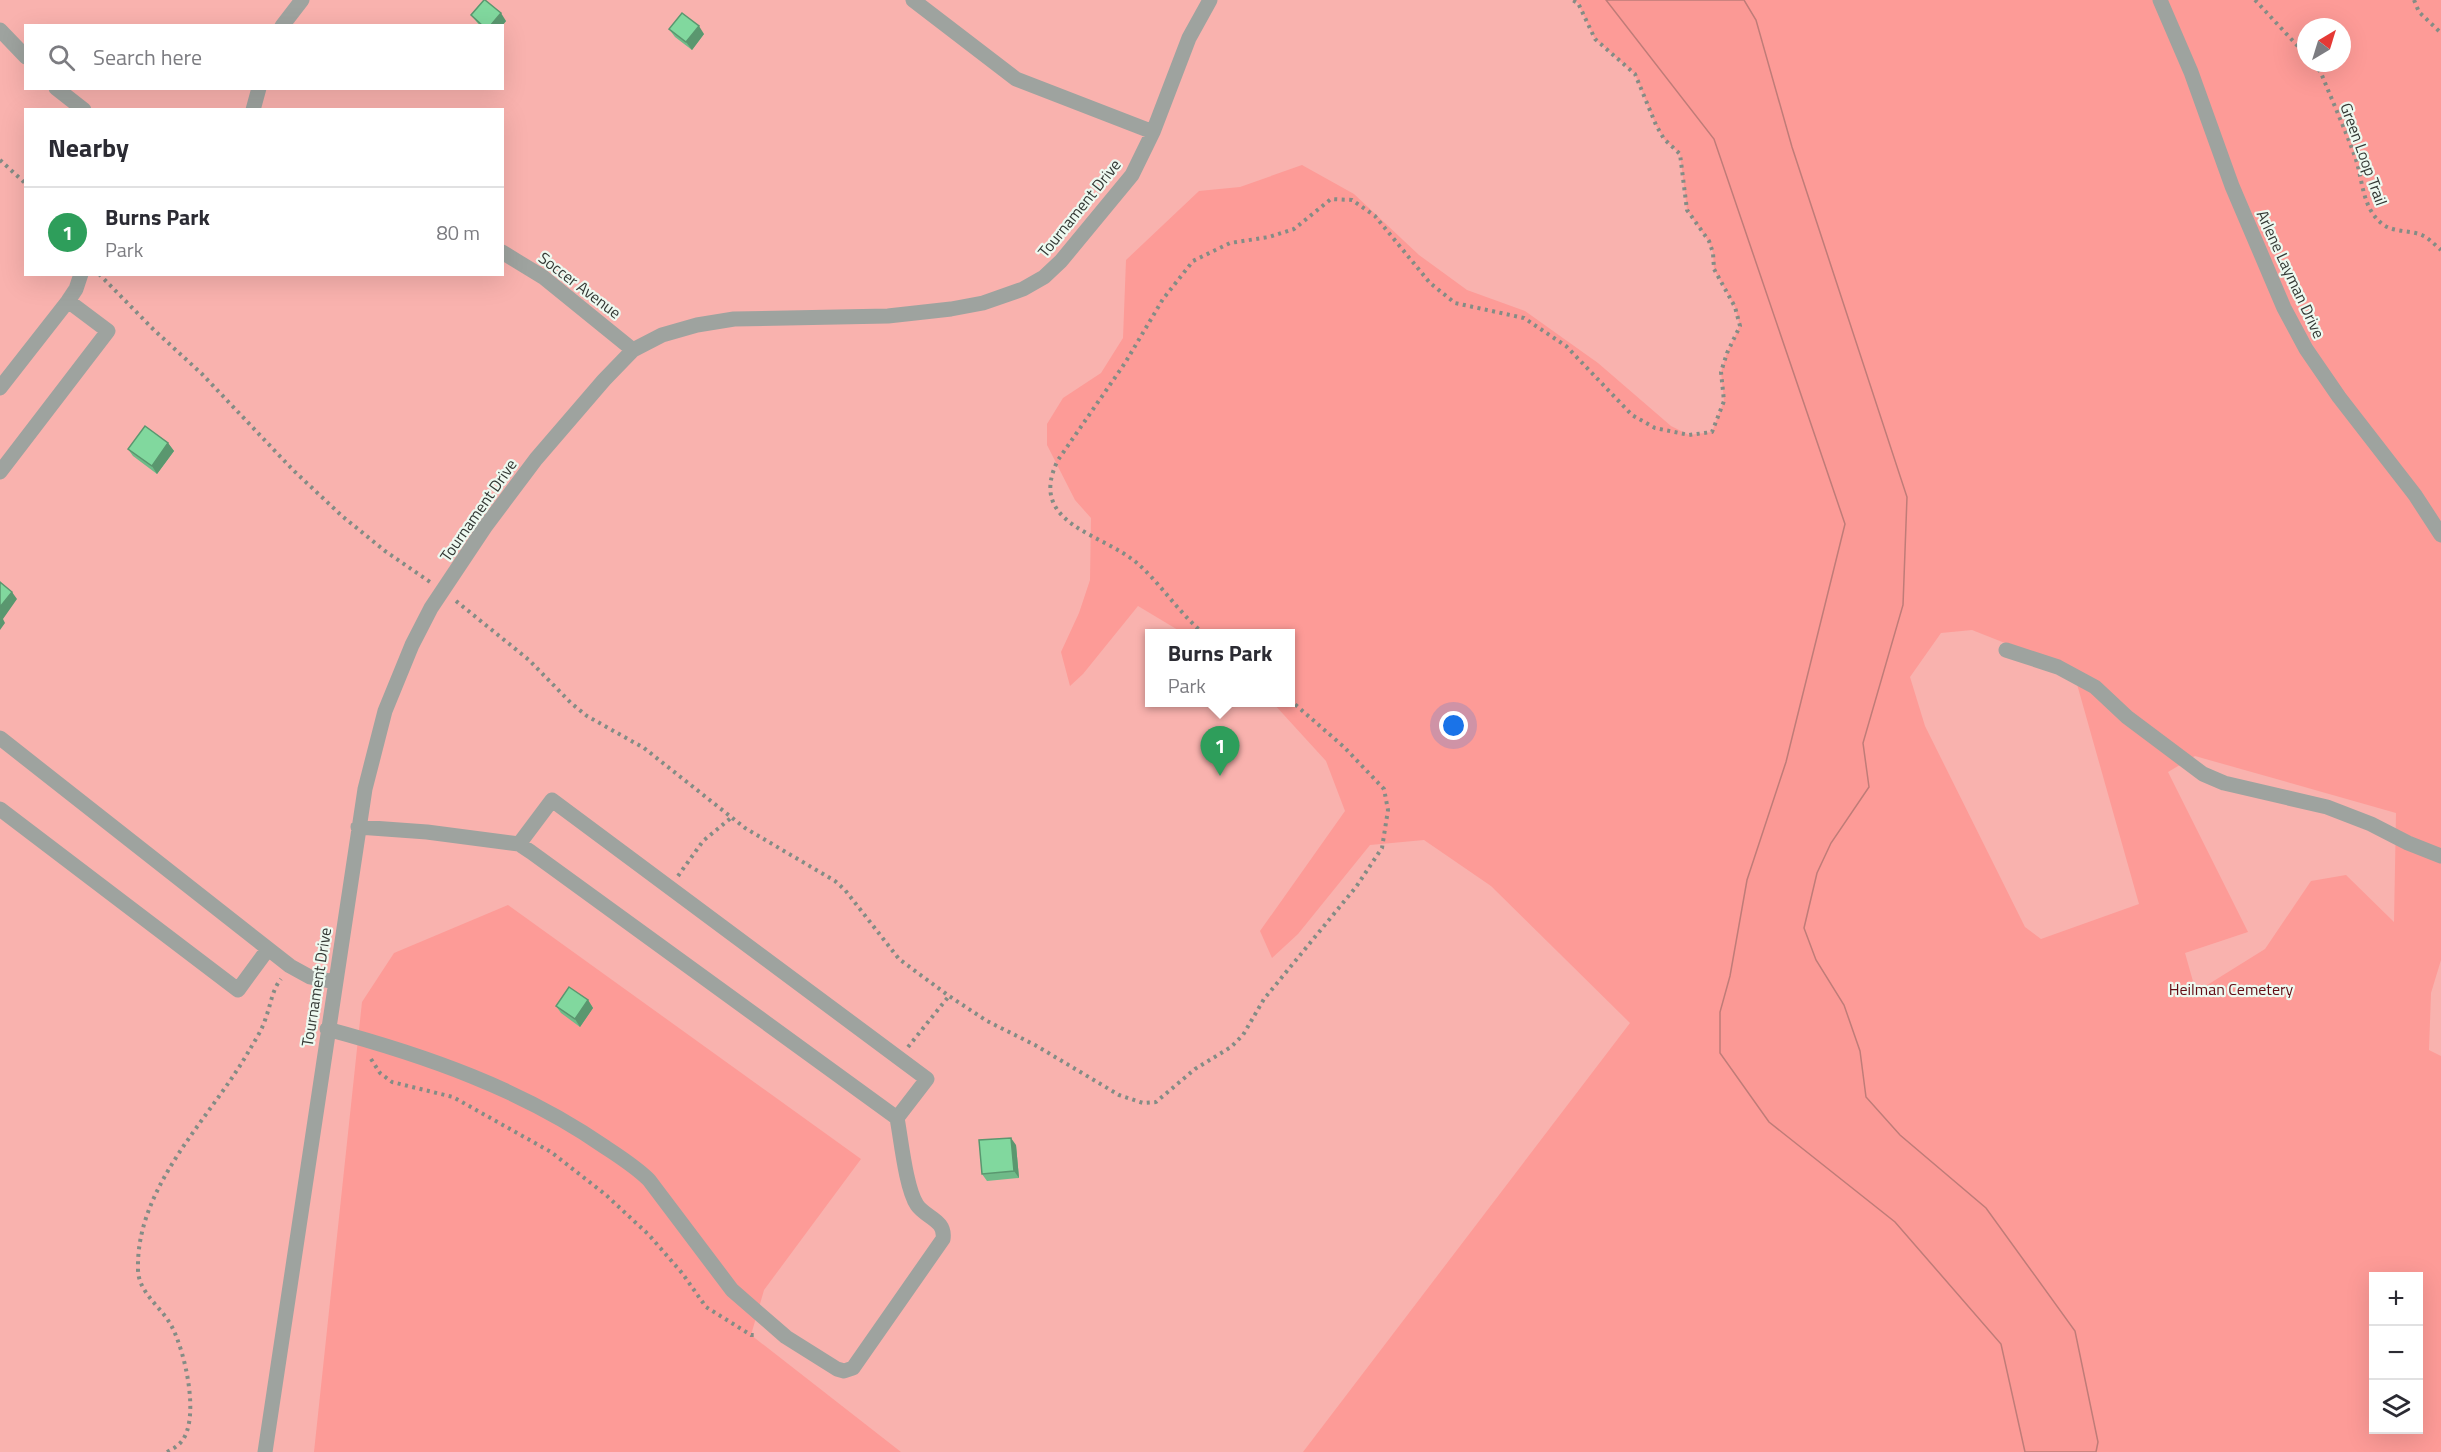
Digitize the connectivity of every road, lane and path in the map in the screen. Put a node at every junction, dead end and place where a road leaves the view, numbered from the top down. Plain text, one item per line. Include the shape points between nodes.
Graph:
1 (302, 0) edge
2 (913, 0) edge
3 (1210, 0) edge
4 (1572, 0) edge
5 (2160, 0) edge
6 (2255, 0) edge
7 (2414, 0) edge
8 (284, 24) edge
9 (0, 30) edge
10 (2441, 33) edge
11 (2297, 45) edge
12 (24, 55) edge
13 (2320, 72) edge
14 (59, 90) edge
15 (258, 90) edge
16 (81, 108) edge
17 (254, 108) edge
18 (1153, 132) junction
19 (0, 160) edge
20 (24, 182) edge
21 (2441, 250) edge
22 (504, 253) edge
23 (80, 276) edge
24 (101, 276) edge
25 (68, 302) junction
26 (633, 350) junction
27 (0, 388) edge
28 (0, 472) edge
29 (2441, 535) edge
30 (443, 591) junction
31 (1200, 629) edge
32 (2006, 650) dead end
33 (1295, 704) edge
34 (0, 738) edge
35 (0, 809) edge
36 (732, 817) junction
37 (358, 827) junction
38 (519, 844) junction
39 (2441, 856) edge
40 (670, 887) junction
41 (268, 949) junction
42 (290, 966) junction
43 (335, 982) junction
44 (949, 996) junction
45 (327, 1029) junction
46 (359, 1038) junction
47 (900, 1058) junction
48 (897, 1118) junction
49 (786, 1337) junction
50 (167, 1452) edge
51 (265, 1452) edge

1 - 8 street
2 - 18 street via 1016,79
3 - 18 street, Tournament Drive via 1190,38
4 - 31 path via 1578,3 1595,39 1635,74 1656,125 1680,154 1687,210 1709,242 1714,269 1735,307 1740,326 1721,372 1724,401 1712,432 1689,435 1655,428 1632,415 1566,346 1524,318 1455,303 1430,283 1375,216 1352,200 1331,199 1294,230 1230,243 1193,261 1163,299 1051,474 1052,499 1067,521 1131,558
5 - 29 street, Arlene Layman Drive via 2284,308 2339,397
6 - 11 path
7 - 10 path via 2419,12
9 - 12 street
13 - 21 path, Green Loop Trail via 2355,157 2372,213 2390,229 2419,234
14 - 16 street
15 - 17 street
18 - 26 street, Tournament Drive via 1132,175 1061,261 1023,289 983,303 888,316 734,319 662,335
19 - 20 path
22 - 26 street, Soccer Avenue via 543,277
23 - 25 street
24 - 30 path via 342,516
25 - 27 street
25 - 28 street via 108,331
26 - 30 street, Tournament Drive via 536,459 485,526
30 - 36 path via 529,660 587,716 644,748
30 - 37 street, Tournament Drive via 412,645 385,711
32 - 39 street via 2058,667 2095,687 2127,717 2203,774 2224,783 2326,807
33 - 44 path via 1384,789 1388,810 1386,837 1356,887 1264,999 1243,1035 1231,1047 1195,1069 1156,1102 1143,1103 1119,1095
34 - 41 street
35 - 41 street via 238,990
36 - 40 path via 703,841
36 - 44 path via 845,890 899,959
37 - 38 street
37 - 43 street, Tournament Drive
38 - 40 street via 552,800
38 - 48 street
40 - 47 street
41 - 42 street
42 - 43 street via 310,977
42 - 50 path via 275,985 266,1018 244,1061 172,1164 142,1234 138,1277 171,1325 189,1382 186,1435
43 - 45 street, Tournament Drive
44 - 47 path
45 - 46 street
45 - 51 street, Tournament Drive
46 - 49 street via 411,1053 529,1101 562,1118 633,1166 661,1194 732,1290
46 - 49 path via 380,1073 392,1082 453,1097 575,1169 649,1235 706,1307 751,1335
47 - 48 street via 927,1079
48 - 49 street via 912,1195 920,1208 941,1225 943,1239 853,1368 837,1369

